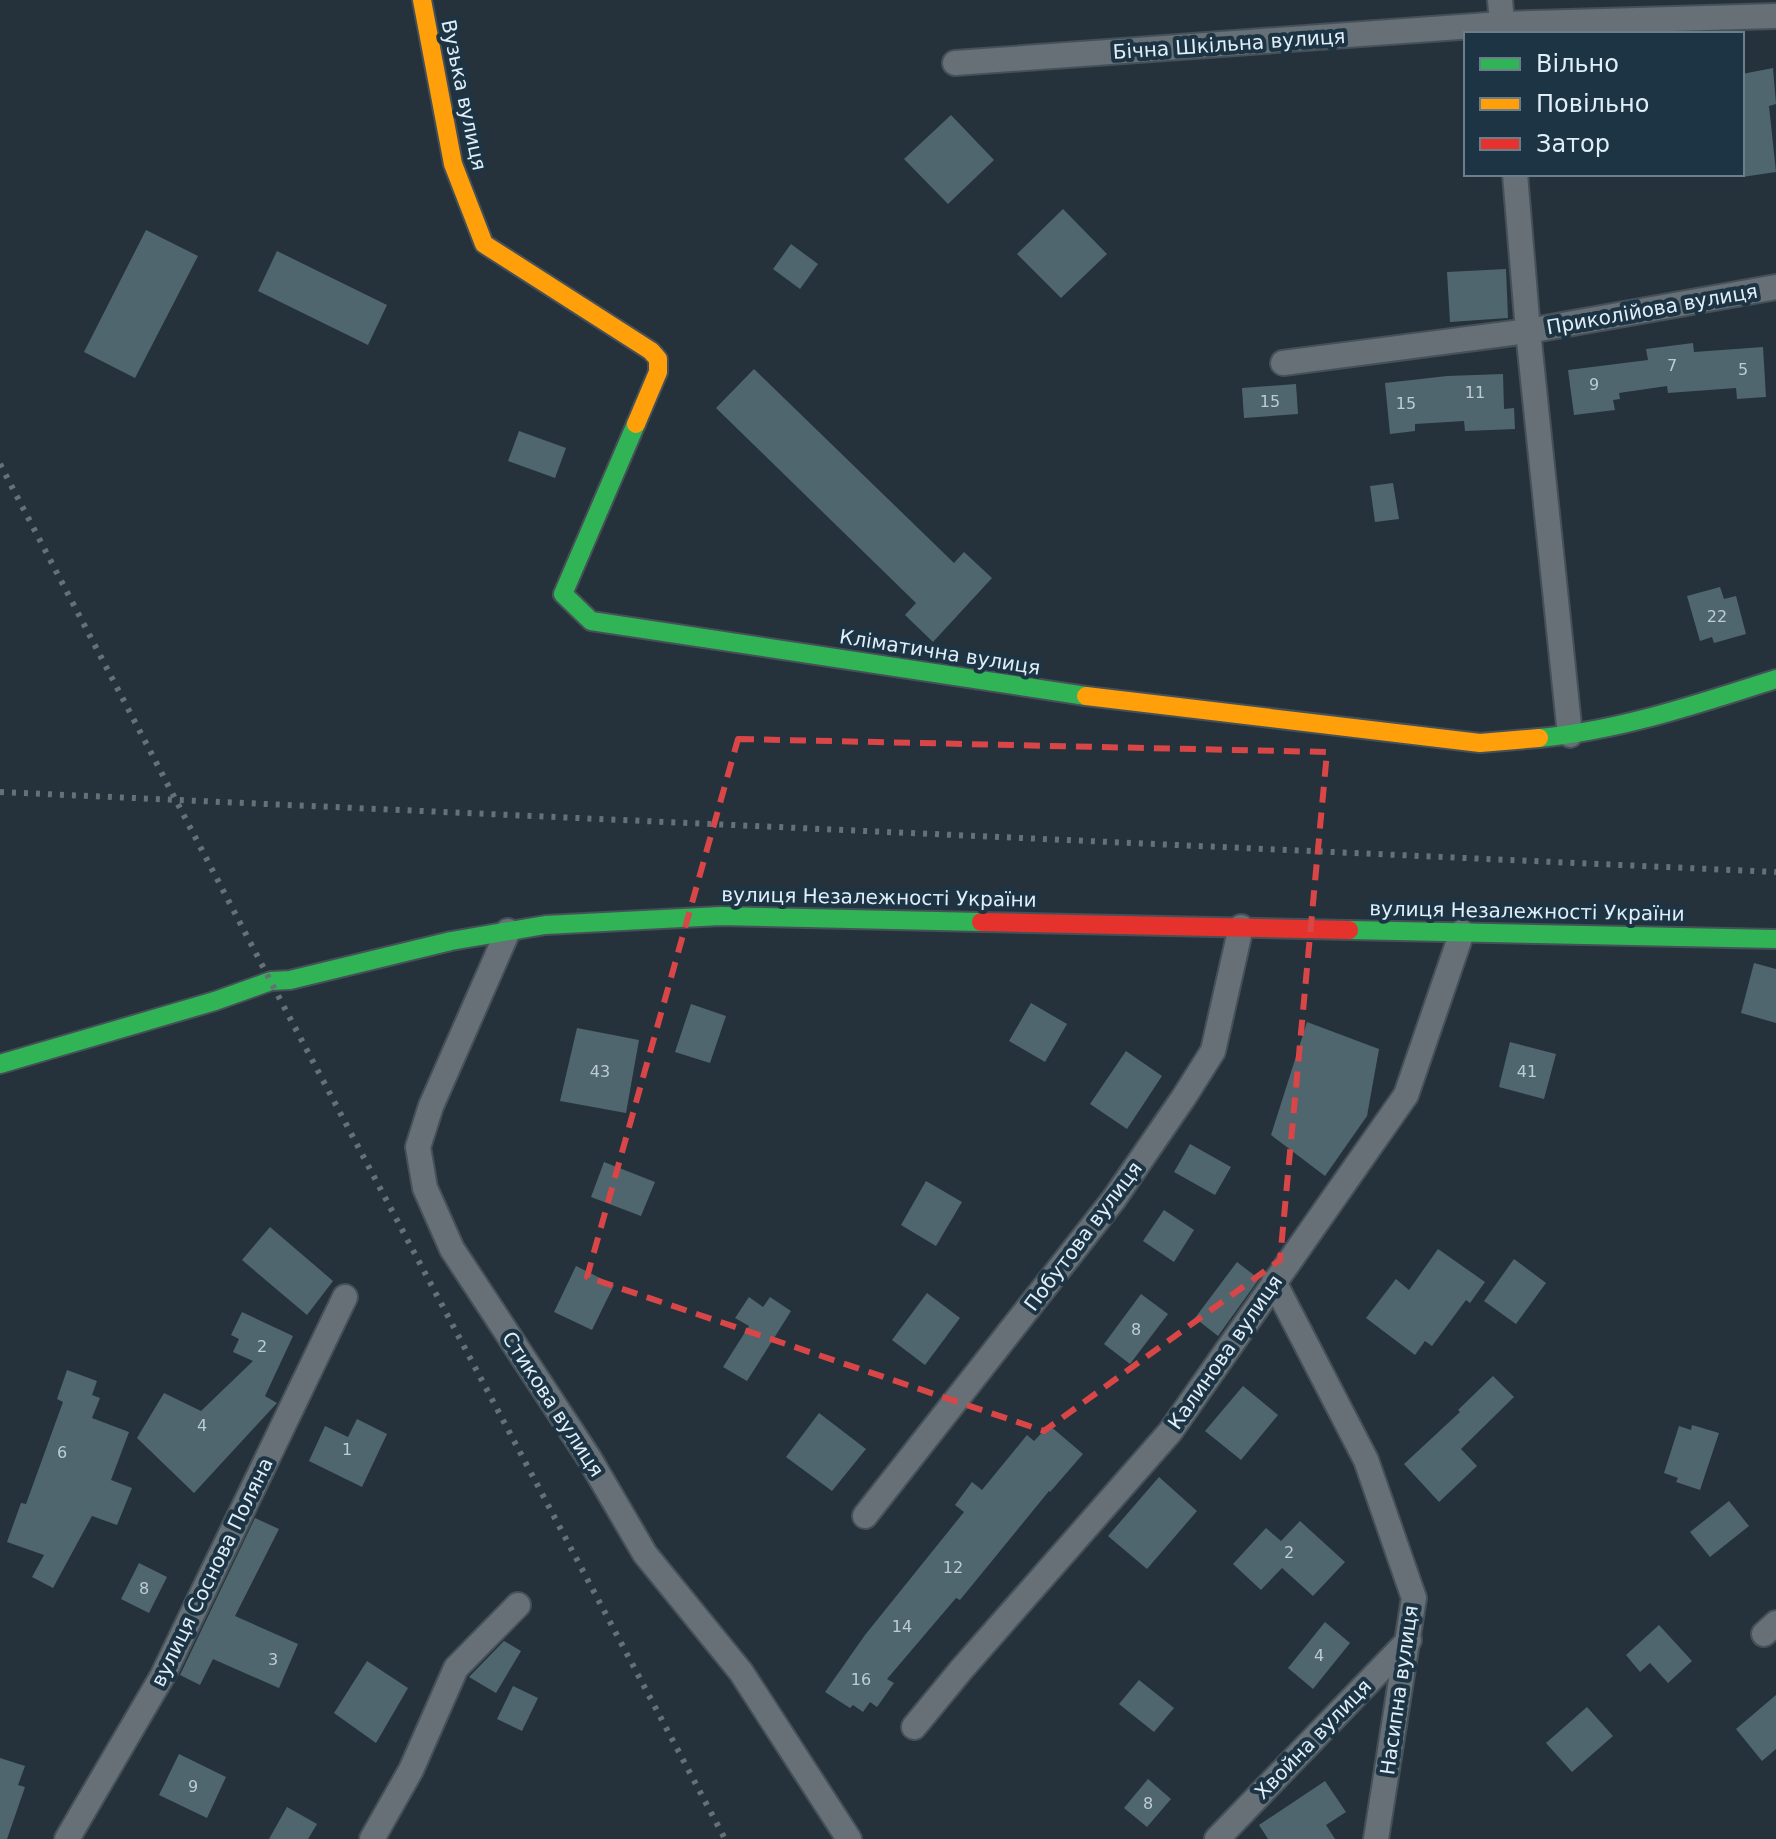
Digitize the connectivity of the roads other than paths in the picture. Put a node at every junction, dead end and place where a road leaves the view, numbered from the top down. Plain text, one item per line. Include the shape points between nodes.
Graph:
1 (422, 0) edge
2 (1776, 16) edge
3 (1502, 19) edge
4 (955, 63) dead end
5 (1515, 176) edge
6 (484, 244) joint
7 (1776, 287) edge
8 (1528, 331) junction
9 (1283, 363) dead end
10 (1776, 679) edge
11 (1570, 735) junction
12 (1241, 927) junction
13 (508, 931) junction
14 (1462, 932) junction
15 (1776, 939) edge
16 (0, 1064) edge
17 (1274, 1282) junction
18 (345, 1297) dead end
19 (865, 1516) dead end
20 (518, 1605) dead end
21 (1409, 1640) junction
22 (914, 1727) dead end
23 (67, 1839) edge
24 (372, 1839) edge
25 (849, 1839) edge
26 (1217, 1839) edge
27 (1376, 1839) edge

1 - 6 street, Вузька вулиця via 453,164
2 - 3 street, Бічна Шкільна вулиця
3 - 4 street, Бічна Шкільна вулиця
5 - 8 street
6 - 11 street, Кліматична вулиця via 658,359 658,372 563,594 591,621 1061,693 1480,743
7 - 8 street, Приколійова вулиця
8 - 9 street, Приколійова вулиця
8 - 11 street
10 - 11 street, Кліматична вулиця via 1661,716
12 - 13 street, вулиця Незалежності України via 721,916
12 - 14 street, вулиця Незалежності України
12 - 19 street, Побутова вулиця via 1213,1051 1184,1097 1114,1199
13 - 16 street, вулиця Незалежності України via 271,981
13 - 25 street, Стикова вулиця via 431,1106 418,1147 425,1188 452,1249 589,1458 645,1554 741,1672
14 - 15 street, вулиця Незалежності України
14 - 17 street, Калинова вулиця via 1406,1095
17 - 21 street, Насипна вулиця via 1366,1460 1414,1598
17 - 22 street, Калинова вулиця via 1170,1432
18 - 23 street, вулиця Соснова Поляна via 163,1675
20 - 24 street via 456,1668 411,1770
21 - 26 street, Хвойна вулиця
21 - 27 street, Насипна вулиця

